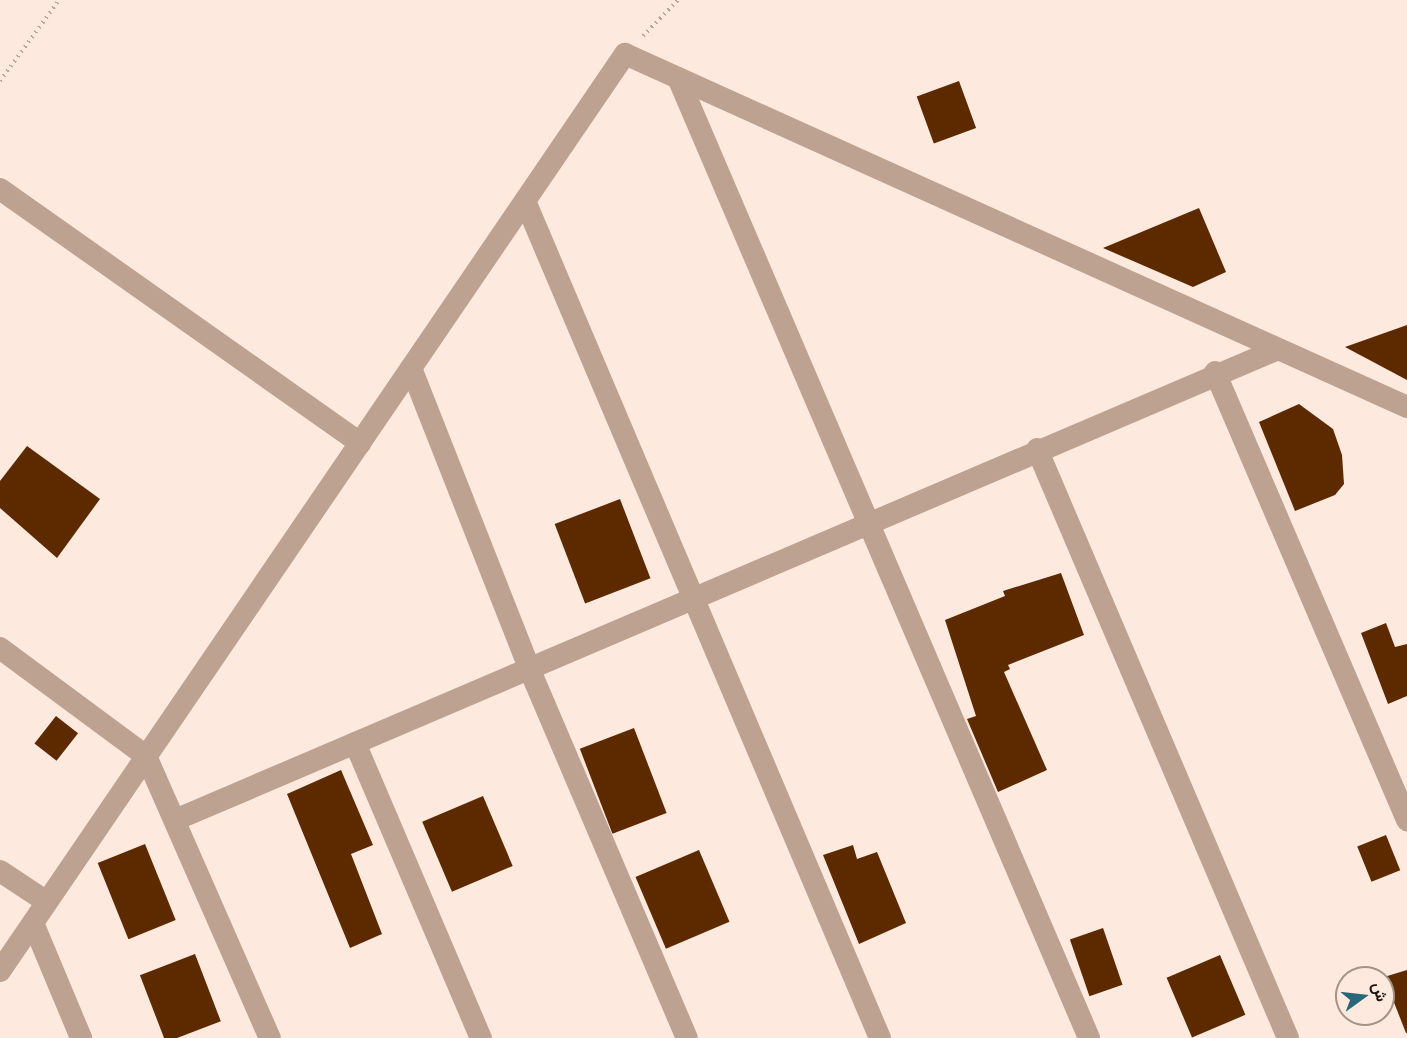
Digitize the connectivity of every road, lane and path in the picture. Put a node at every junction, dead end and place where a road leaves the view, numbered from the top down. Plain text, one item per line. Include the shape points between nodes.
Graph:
1 (59, 0) edge
2 (678, 0) edge
3 (625, 54) junction
4 (678, 78) junction
5 (0, 81) edge
6 (0, 189) edge
7 (525, 201) junction
8 (1278, 349) junction
9 (411, 368) junction
10 (1215, 372) junction
11 (1407, 407) edge
12 (360, 443) junction
13 (1036, 449) junction
14 (869, 522) junction
15 (691, 598) junction
16 (0, 648) edge
17 (529, 668) junction
18 (355, 743) junction
19 (146, 756) junction
20 (175, 820) junction
21 (1407, 821) edge
22 (0, 871) edge
23 (47, 902) junction
24 (33, 923) junction
25 (0, 971) edge
26 (81, 1038) edge
27 (270, 1038) edge
28 (481, 1038) edge
29 (687, 1038) edge
30 (880, 1038) edge
31 (1089, 1038) edge
32 (1288, 1038) edge

1 - 5 path
2 - 3 path
3 - 4 street
3 - 7 street
4 - 8 street
4 - 14 street
6 - 12 street
7 - 9 street
7 - 15 street
8 - 10 street
8 - 11 street
9 - 12 street
9 - 17 street
10 - 13 street
10 - 21 street
12 - 19 street
13 - 14 street
13 - 32 street
14 - 15 street
14 - 31 street
15 - 17 street
15 - 30 street
16 - 19 street
17 - 18 street
17 - 29 street
18 - 20 street
18 - 28 street
19 - 20 street
19 - 23 street
20 - 27 street
22 - 23 street
23 - 24 street
24 - 25 street
24 - 26 street

